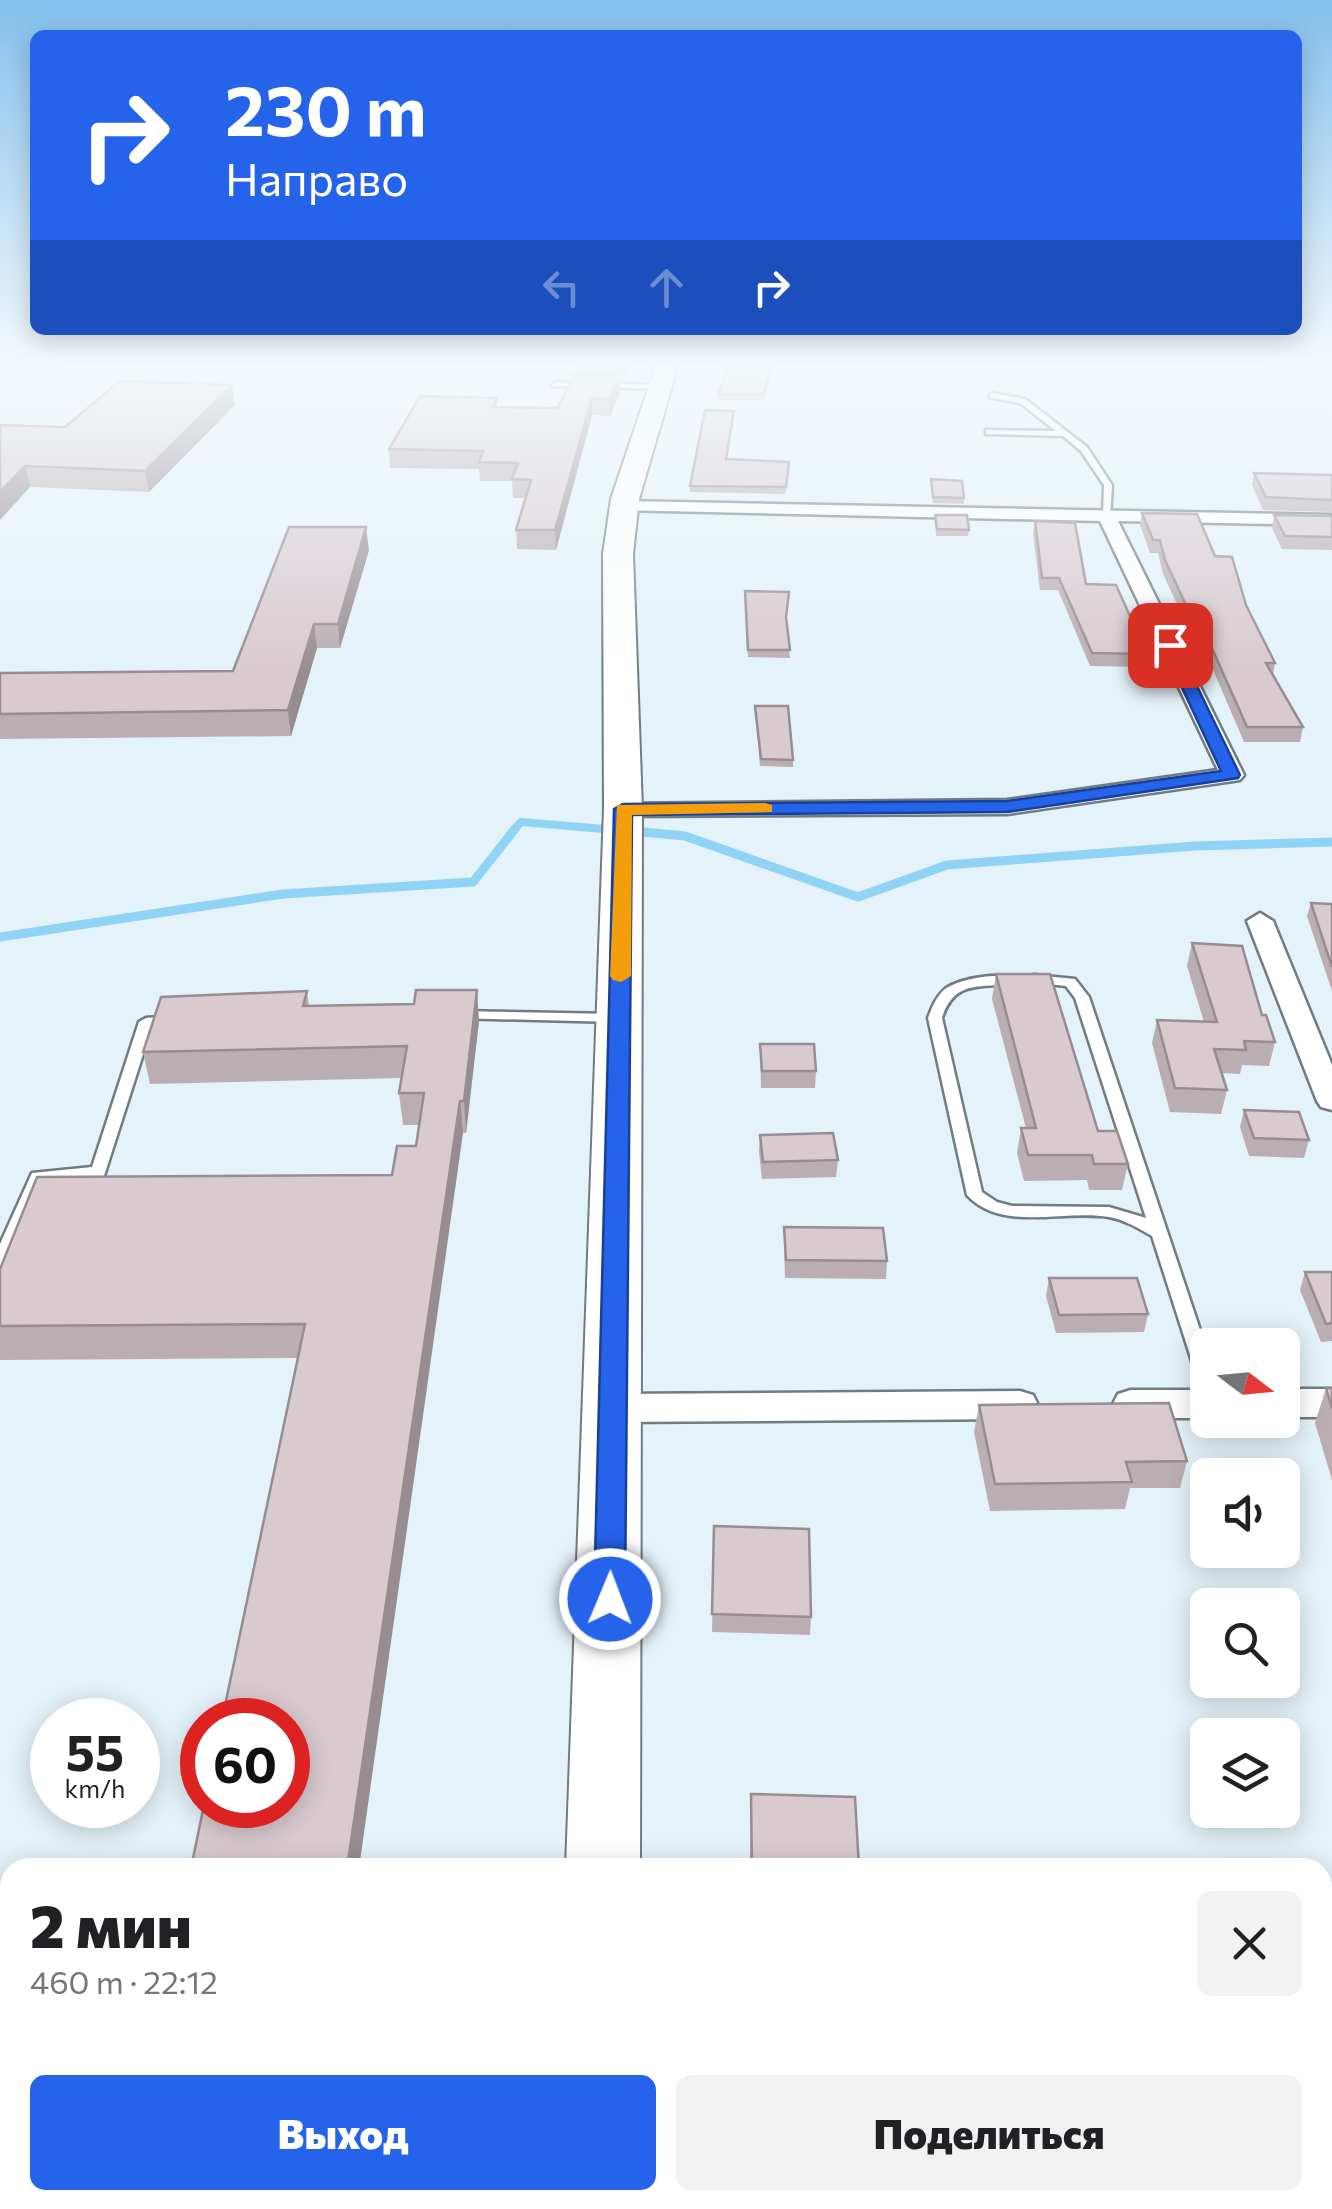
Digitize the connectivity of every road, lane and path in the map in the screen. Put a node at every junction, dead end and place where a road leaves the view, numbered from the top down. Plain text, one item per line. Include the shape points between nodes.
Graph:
1 (636, 465) edge
2 (1095, 465) edge
3 (624, 506) junction
4 (1108, 516) junction
5 (1332, 520) edge
6 (623, 823) junction
7 (1260, 921) dead end
8 (445, 1015) edge
9 (620, 1018) junction
10 (184, 1019) edge
11 (1326, 1070) edge
12 (1332, 1101) edge
13 (1159, 1234) junction
14 (0, 1262) edge
15 (1190, 1328) edge
16 (1332, 1403) edge
17 (1190, 1404) edge
18 (1300, 1404) edge
19 (1049, 1405) edge
20 (1089, 1405) edge
21 (614, 1408) junction
22 (603, 1858) edge

1 - 3 main road
2 - 4 lane via 1108,484
3 - 4 street
3 - 6 main road via 618,554
4 - 5 street
4 - 6 street via 1232,775 1007,807
6 - 9 main road
7 - 11 street
8 - 9 lane
9 - 21 main road
10 - 14 lane via 146,1022 98,1172 38,1176
11 - 12 street
13 - 13 lane via 1138,1217 1105,1209 1006,1212 988,1208 975,1195 935,1018 948,990 978,982 1070,982 1082,997
13 - 15 lane
16 - 18 street
17 - 20 street
19 - 21 street
21 - 22 main road

